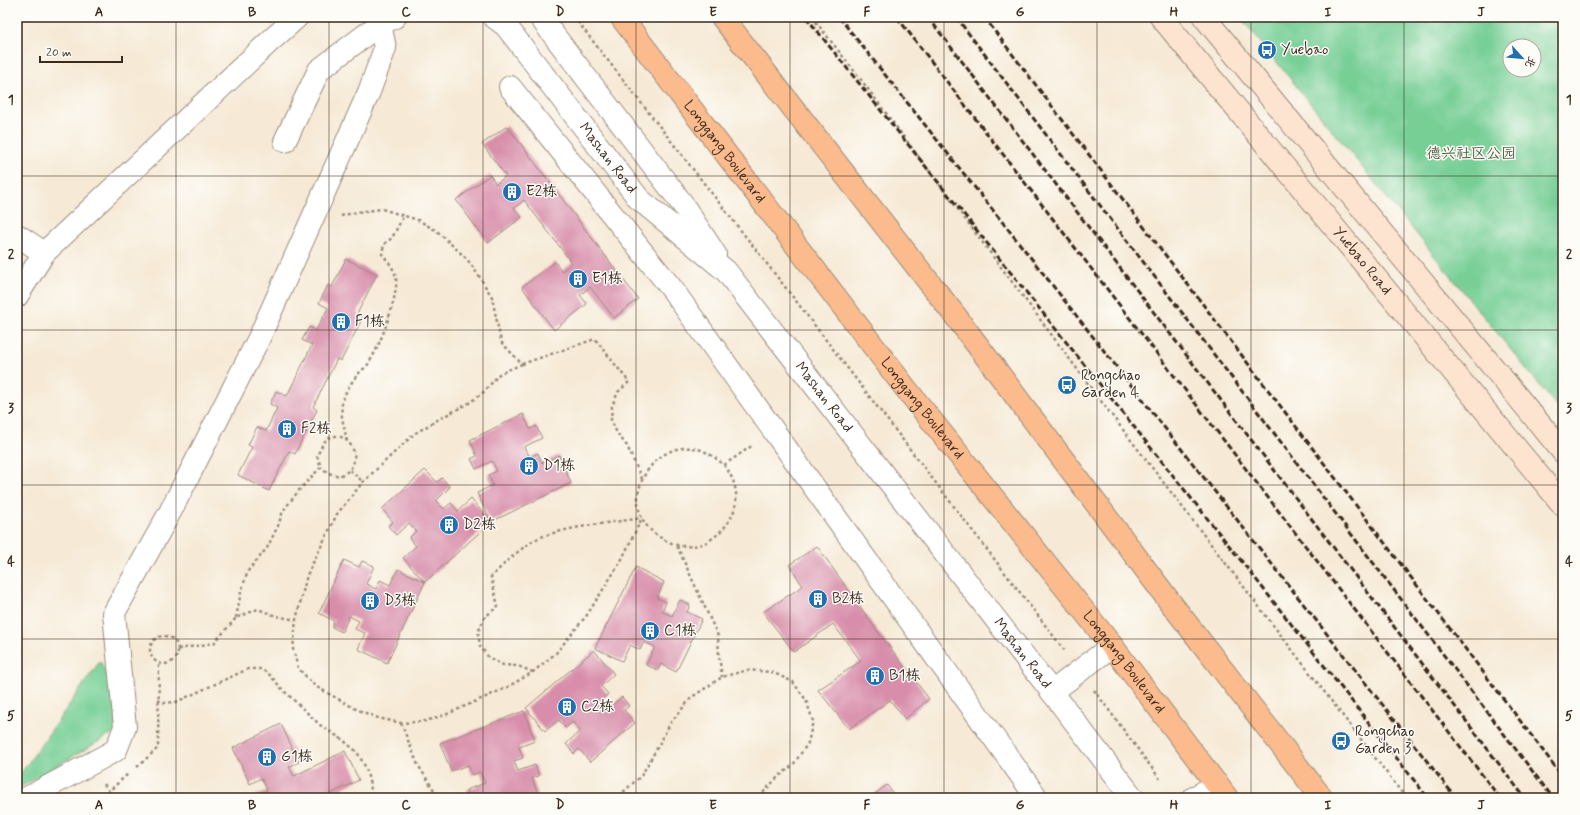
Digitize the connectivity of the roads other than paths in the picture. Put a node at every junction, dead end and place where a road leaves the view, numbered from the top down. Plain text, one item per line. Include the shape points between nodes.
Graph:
1 (297, 17) edge
2 (494, 17) edge
3 (540, 17) edge
4 (621, 17) edge
5 (722, 17) edge
6 (1161, 17) edge
7 (1204, 17) edge
8 (388, 21) edge
9 (510, 87) dead end
10 (284, 141) dead end
11 (17, 235) edge
12 (44, 253) junction
13 (726, 271) junction
14 (17, 296) edge
15 (1563, 452) edge
16 (1563, 505) edge
17 (1112, 646) junction
18 (1052, 692) junction
19 (1222, 791) edge
20 (27, 798) edge
21 (1037, 798) edge
22 (1133, 798) edge
23 (1194, 798) edge
24 (1322, 798) edge

1 - 12 street
2 - 13 street, Mashan Road via 506,26 639,199
3 - 13 street via 681,202
4 - 17 highway, Longgang Boulevard via 907,390
5 - 24 highway via 957,318 1170,602
6 - 16 main road, Yuebao Road
7 - 15 main road
8 - 10 street via 319,70
8 - 20 street via 385,48 369,92 259,338 170,512 114,613 125,727 116,750
9 - 21 street via 672,289
11 - 12 street
12 - 14 street
13 - 18 street, Mashan Road
17 - 18 street
17 - 19 highway, Longgang Boulevard
18 - 22 street, Mashan Road
19 - 23 street

